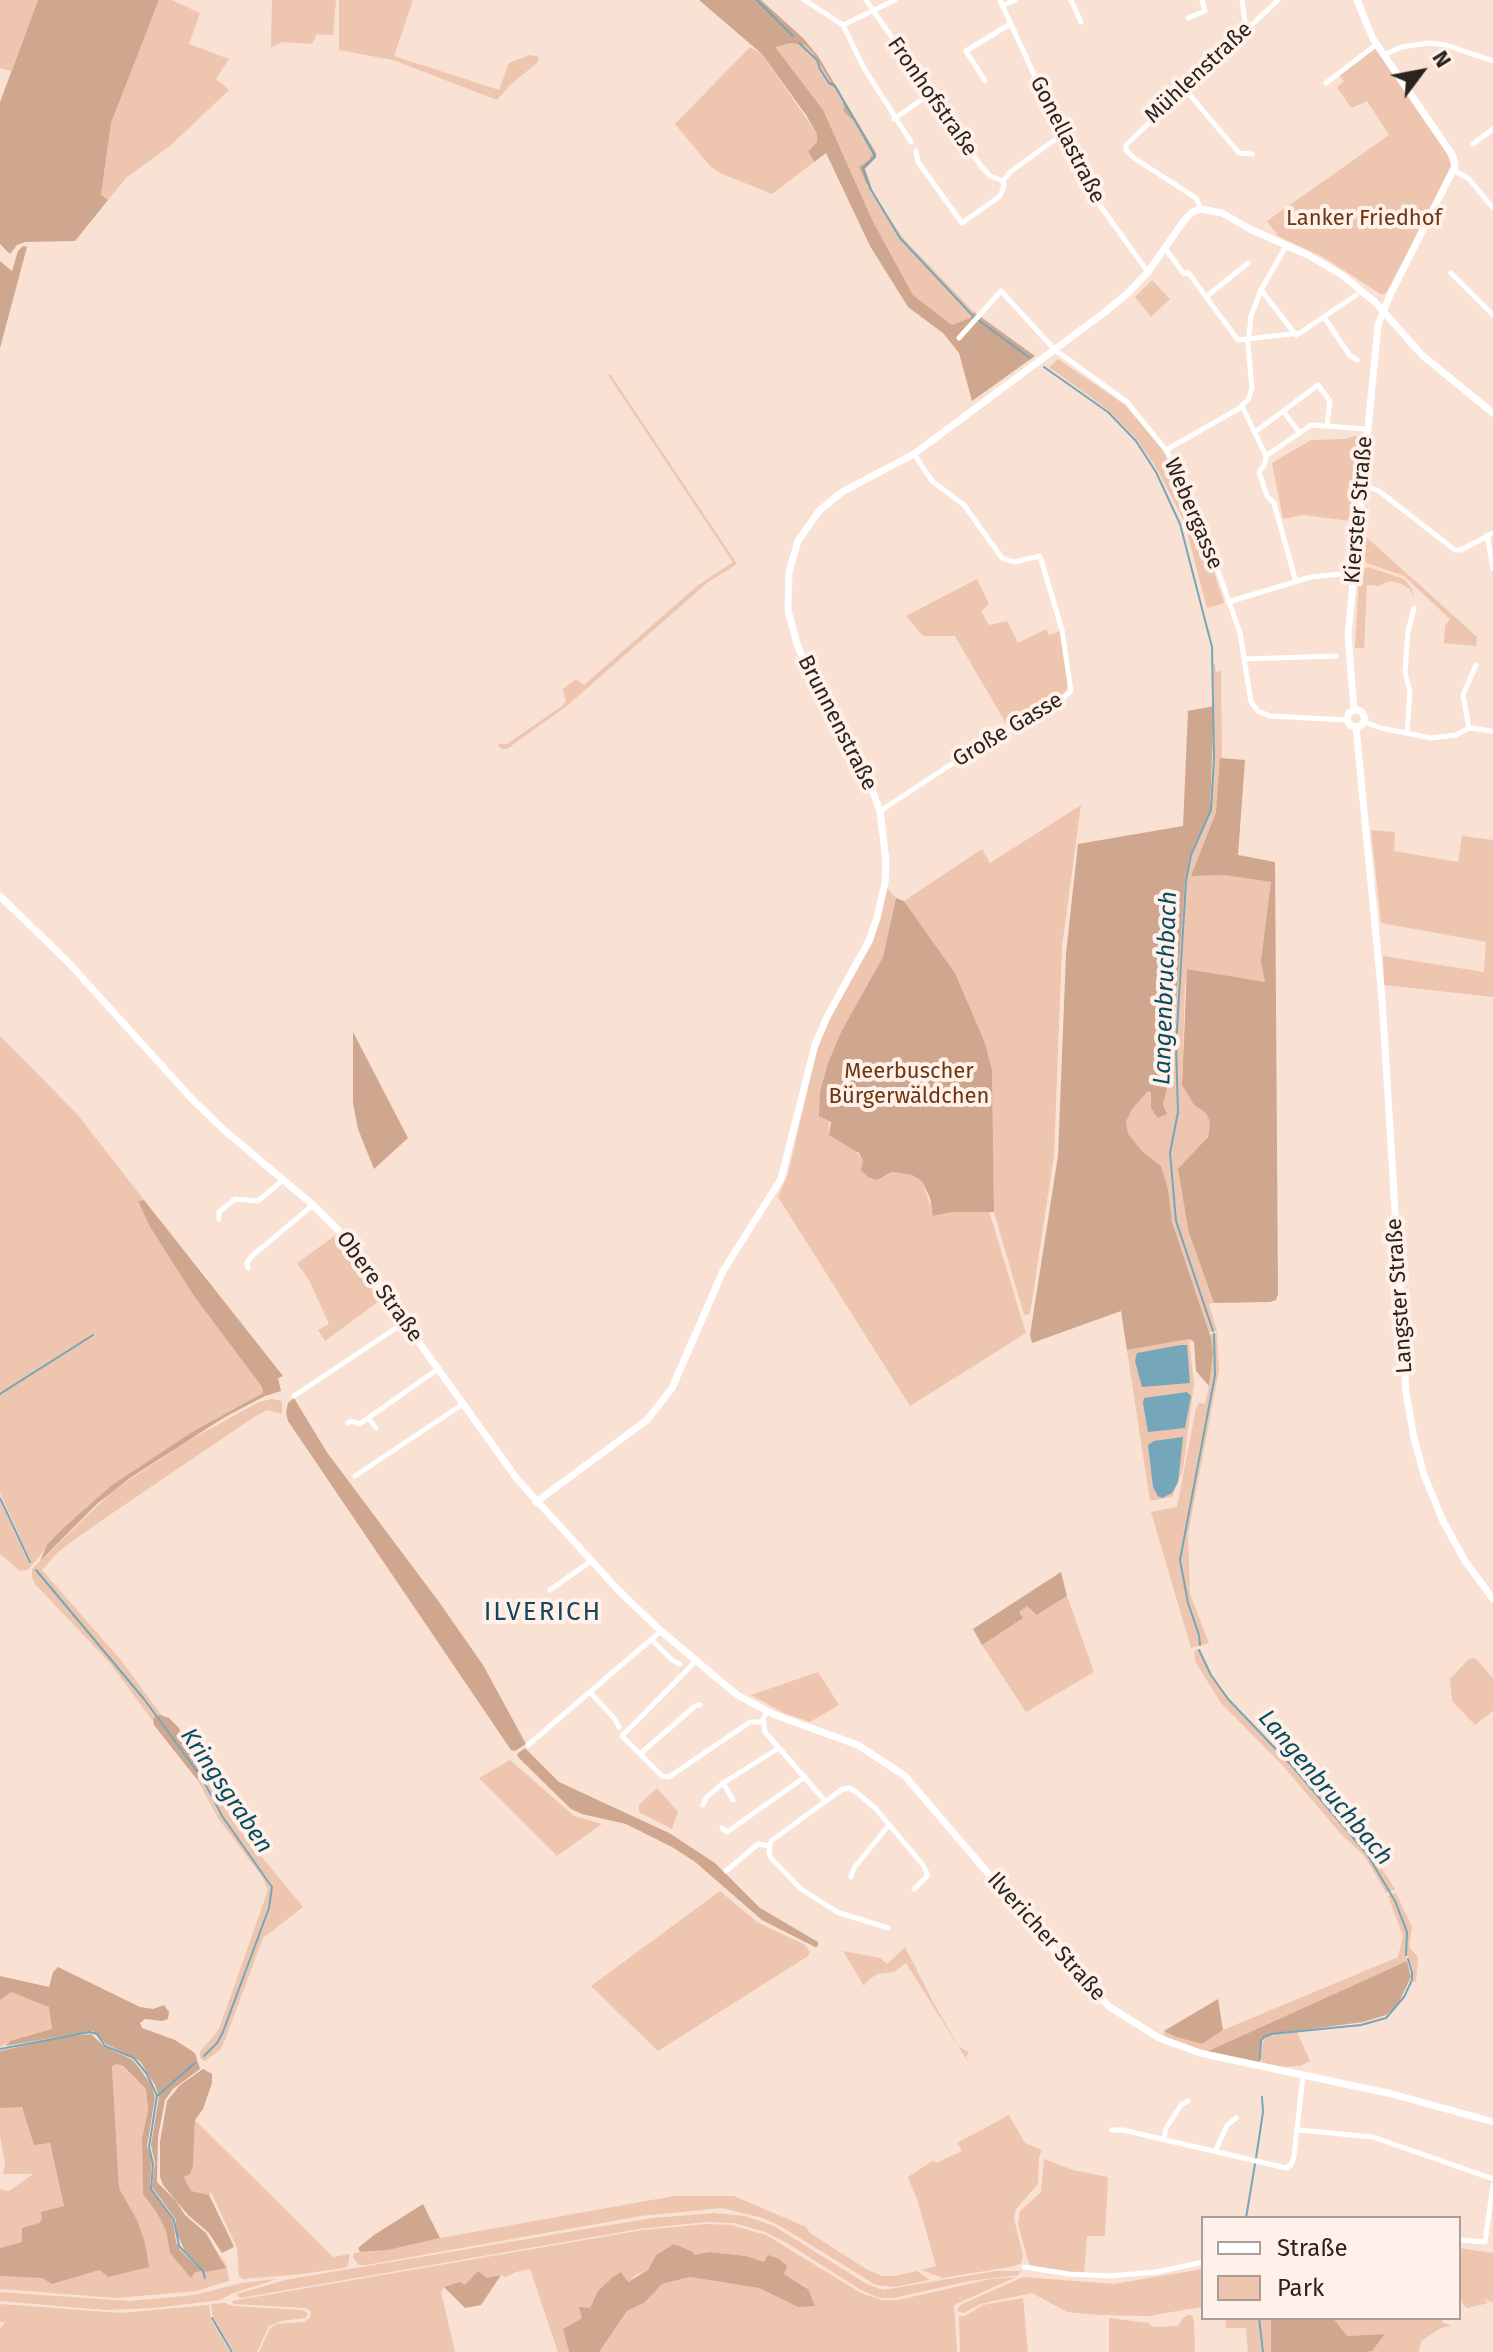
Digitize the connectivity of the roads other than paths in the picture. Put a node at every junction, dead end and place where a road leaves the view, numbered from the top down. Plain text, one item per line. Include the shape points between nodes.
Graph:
1 (804, 0) edge
2 (866, 0) edge
3 (895, 0) edge
4 (1015, 0) edge
5 (1071, 0) edge
6 (1202, 0) edge
7 (1242, 0) edge
8 (1278, 0) edge
9 (1357, 0) edge
10 (1001, 3) edge
11 (873, 11) junction
12 (1188, 18) dead end
13 (1081, 22) dead end
14 (1010, 24) junction
15 (843, 25) junction
16 (1249, 27) junction
17 (1377, 44) junction
18 (1384, 55) junction
19 (1493, 61) edge
20 (985, 81) dead end
21 (1326, 83) dead end
22 (1184, 88) junction
23 (930, 94) junction
24 (894, 119) junction
25 (1493, 129) edge
26 (1060, 136) junction
27 (911, 142) dead end
28 (1473, 144) dead end
29 (916, 151) dead end
30 (1252, 154) dead end
31 (1455, 171) junction
32 (1004, 179) junction
33 (1493, 208) edge
34 (1201, 209) junction
35 (1286, 246) junction
36 (1165, 248) junction
37 (1248, 263) dead end
38 (1148, 272) junction
39 (1451, 273) dead end
40 (1261, 290) junction
41 (1356, 295) dead end
42 (1206, 297) junction
43 (1383, 310) junction
44 (1493, 315) edge
45 (1324, 317) junction
46 (1296, 335) junction
47 (959, 338) dead end
48 (1249, 339) junction
49 (1055, 350) junction
50 (1357, 360) dead end
51 (1242, 406) junction
52 (1283, 411) junction
53 (1493, 413) edge
54 (1327, 426) junction
55 (1367, 429) junction
56 (1255, 432) junction
57 (1299, 432) junction
58 (1166, 450) junction
59 (914, 454) junction
60 (1266, 456) junction
61 (1361, 485) junction
62 (1490, 534) edge
63 (1493, 569) edge
64 (1340, 574) dead end
65 (1296, 582) junction
66 (1228, 602) junction
67 (1414, 608) dead end
68 (1336, 656) dead end
69 (1245, 659) junction
70 (1476, 665) dead end
71 (1354, 710) junction
72 (1347, 720) junction
73 (1364, 722) junction
74 (1356, 727) junction
75 (1469, 728) junction
76 (1493, 731) edge
77 (1407, 732) junction
78 (880, 811) junction
79 (0, 896) edge
80 (284, 1179) junction
81 (313, 1205) junction
82 (219, 1219) dead end
83 (248, 1268) dead end
84 (405, 1322) junction
85 (438, 1369) junction
86 (294, 1396) dead end
87 (463, 1404) junction
88 (368, 1418) junction
89 (348, 1423) dead end
90 (376, 1428) dead end
91 (355, 1476) dead end
92 (536, 1502) junction
93 (591, 1561) junction
94 (550, 1590) dead end
95 (1493, 1599) edge
96 (661, 1631) junction
97 (652, 1640) junction
98 (696, 1661) junction
99 (680, 1664) dead end
100 (590, 1692) junction
101 (737, 1695) joint
102 (700, 1705) dead end
103 (767, 1711) junction
104 (762, 1722) junction
105 (619, 1727) dead end
106 (528, 1745) dead end
107 (779, 1748) junction
108 (640, 1754) junction
109 (805, 1777) junction
110 (723, 1783) junction
111 (733, 1800) dead end
112 (825, 1801) junction
113 (703, 1805) dead end
114 (889, 1825) junction
115 (722, 1828) dead end
116 (769, 1846) junction
117 (726, 1871) dead end
118 (851, 1877) dead end
119 (914, 1889) dead end
120 (888, 1928) dead end
121 (1303, 2075) junction
122 (1188, 2101) dead end
123 (1236, 2118) dead end
124 (1493, 2122) edge
125 (1112, 2130) dead end
126 (1299, 2130) junction
127 (1164, 2139) junction
128 (1216, 2150) junction
129 (1493, 2179) edge
130 (1493, 2185) edge
131 (1461, 2240) edge
132 (1485, 2242) junction
133 (1493, 2246) edge
134 (1201, 2262) edge
135 (1024, 2267) dead end

1 - 15 street
2 - 11 street, Fronhofstraße
3 - 11 street
4 - 10 street
5 - 13 street
6 - 12 street via 1205,11
7 - 16 street
8 - 16 street, Mühlenstraße
9 - 17 street
10 - 14 street, Gonellastraße
11 - 15 street
11 - 23 street, Fronhofstraße
14 - 20 street via 966,51
14 - 26 street, Gonellastraße
15 - 24 street
16 - 22 street, Mühlenstraße
17 - 18 street
17 - 21 street
18 - 19 street via 1429,43
18 - 31 street via 1453,156
22 - 30 street via 1239,153
22 - 34 street, Mühlenstraße via 1127,141 1126,150 1196,198
23 - 24 street
23 - 32 street, Fronhofstraße via 981,166 994,178
24 - 27 street
25 - 28 street
26 - 32 street
26 - 38 street, Gonellastraße via 1087,188
29 - 32 street via 918,162 962,223 1000,196
31 - 33 street via 1469,179
31 - 43 street, Kierster Straße
34 - 35 street via 1222,213
34 - 36 street, Brunnenstraße via 1192,212
35 - 40 street
35 - 43 street via 1342,275
36 - 38 street, Brunnenstraße
36 - 42 street
37 - 42 street
38 - 49 street, Brunnenstraße
39 - 44 street
40 - 46 street
40 - 48 street
41 - 45 street
42 - 48 street via 1234,338
43 - 53 street via 1415,349
43 - 55 street, Kierster Straße
45 - 46 street
45 - 50 street
46 - 48 street
47 - 49 street, Webergasse via 1001,291
48 - 51 street via 1252,388
49 - 58 street, Webergasse via 1127,402
49 - 59 street, Brunnenstraße
51 - 56 street
51 - 58 street
52 - 54 street via 1318,385 1330,401
52 - 56 street
52 - 57 street
54 - 55 street
54 - 57 street via 1311,425
55 - 61 street, Kierster Straße
56 - 60 street
57 - 60 street
58 - 66 street, Webergasse via 1197,511
59 - 78 street, Brunnenstraße via 851,487 819,511 798,541 789,572 788,610 797,644 861,761
59 - 78 street, Große Gasse via 932,481 964,505 1002,558 1014,562 1040,556 1062,630 1071,691
60 - 65 street via 1259,472 1274,503
61 - 62 street via 1379,491 1455,550
61 - 71 street, Kierster Straße via 1348,635
62 - 63 street
64 - 65 street
65 - 66 street
66 - 69 street, Webergasse
67 - 77 street via 1405,672 1410,692
68 - 69 street
69 - 72 street, Webergasse via 1247,691 1258,711
70 - 75 street via 1463,695
71 - 72 street
71 - 73 street via 1361,711
72 - 74 street
73 - 74 street
73 - 77 street
74 - 95 street, Langster Straße via 1380,973 1406,1392 1424,1475 1443,1521
75 - 76 street
75 - 77 street via 1431,738
78 - 92 street, Brunnenstraße via 886,861 880,910 815,1045 781,1179 723,1271 660,1406
79 - 80 street, Obere Straße via 68,962 191,1098
80 - 81 street, Obere Straße
80 - 82 street via 258,1201 235,1199 219,1212
81 - 83 street via 252,1256
81 - 84 street, Obere Straße via 353,1249
84 - 85 street, Obere Straße
84 - 86 street
85 - 87 street, Obere Straße
85 - 88 street
87 - 91 street
87 - 92 street, Obere Straße
88 - 89 street
88 - 90 street
92 - 93 street, Obere Straße
93 - 94 street
93 - 96 street, Obere Straße
96 - 97 street
96 - 98 street, Obere Straße
97 - 99 street
97 - 100 street
98 - 101 street, Obere Straße
98 - 108 street via 622,1736
100 - 105 street
100 - 106 street
101 - 103 street, Ilvericher Straße
102 - 108 street
103 - 104 street
103 - 121 street, Ilvericher Straße via 858,1745 905,1776 1068,1967 1123,2016 1159,2038 1200,2053
104 - 107 street
104 - 108 street via 750,1722 669,1777
107 - 109 street
107 - 110 street
109 - 112 street
109 - 115 street via 727,1832
110 - 111 street
110 - 113 street
112 - 114 street via 849,1788
112 - 116 street
114 - 118 street
114 - 119 street via 928,1875
116 - 117 street via 758,1844
116 - 120 street via 771,1858 813,1898 851,1918
121 - 124 street, Ilvericher Straße
121 - 126 street
122 - 127 street via 1166,2128
123 - 128 street via 1220,2136
125 - 127 street
126 - 128 street via 1291,2165 1282,2168
126 - 129 street via 1373,2137
127 - 128 street
130 - 132 street
131 - 132 street
132 - 133 street
134 - 135 street via 1109,2276

